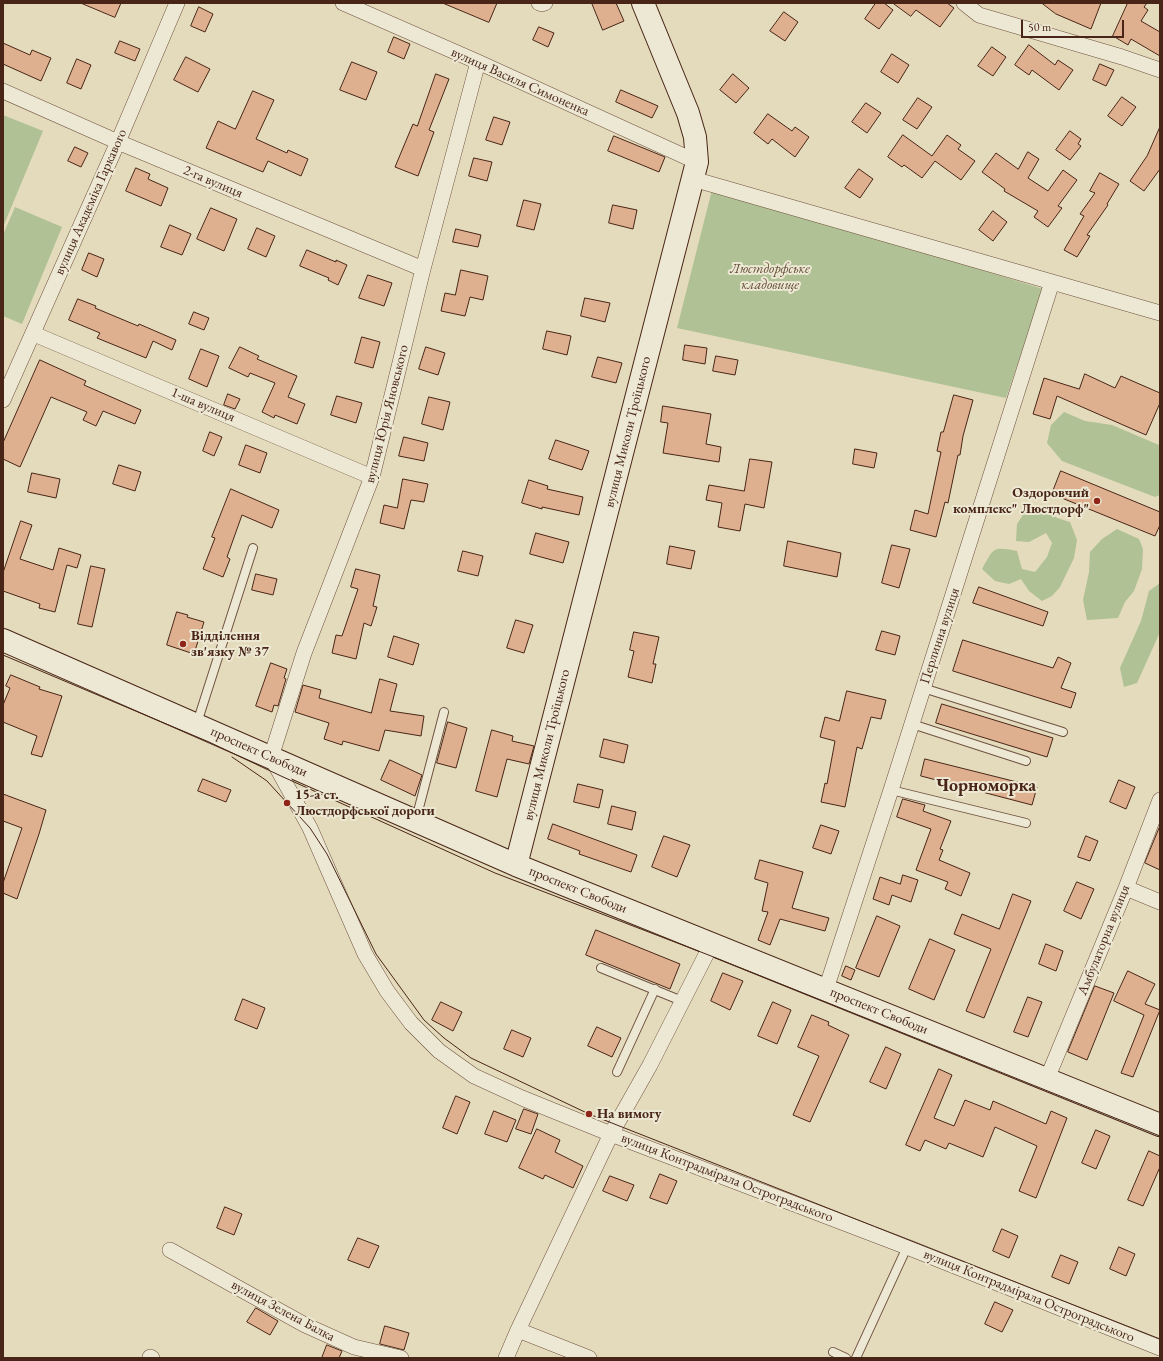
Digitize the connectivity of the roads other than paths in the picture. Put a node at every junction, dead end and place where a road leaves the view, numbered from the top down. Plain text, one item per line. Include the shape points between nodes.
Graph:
1 (177, 3) edge
2 (343, 3) edge
3 (643, 3) edge
4 (964, 3) edge
5 (478, 62) junction
6 (1160, 70) edge
7 (3, 91) edge
8 (118, 142) junction
9 (695, 170) junction
10 (423, 269) junction
11 (1052, 282) junction
12 (1160, 313) edge
13 (34, 334) junction
14 (3, 400) edge
15 (372, 476) junction
16 (253, 548) dead end
17 (3, 640) edge
18 (923, 688) junction
19 (444, 712) dead end
20 (197, 724) junction
21 (912, 724) junction
22 (1063, 732) dead end
23 (271, 757) junction
24 (1026, 761) dead end
25 (891, 790) junction
26 (1160, 800) edge
27 (416, 820) junction
28 (1026, 823) dead end
29 (516, 865) junction
30 (1126, 888) junction
31 (1160, 902) edge
32 (712, 943) junction
33 (601, 968) dead end
34 (655, 989) junction
35 (826, 989) junction
36 (682, 1001) junction
37 (617, 1072) dead end
38 (1047, 1079) junction
39 (1160, 1125) edge
40 (611, 1134) junction
41 (907, 1247) junction
42 (170, 1250) dead end
43 (518, 1330) junction
44 (1160, 1348) edge
45 (833, 1352) dead end
46 (401, 1358) edge
47 (506, 1358) edge
48 (589, 1358) edge
49 (846, 1358) edge
50 (856, 1358) edge

1 - 8 street, вулиця Академіка Гаркавого
2 - 5 street, вулиця Василя Симоненка
3 - 9 street, вулиця Миколи Троїцького via 688,113 695,138
4 - 6 street via 979,15
5 - 9 street, вулиця Василя Симоненка
5 - 10 street, вулиця Юрія Яновського
7 - 8 street, 2-га вулиця
8 - 10 street, 2-га вулиця
8 - 13 street, вулиця Академіка Гаркавого
9 - 11 street, вулиця Василя Симоненка
9 - 29 street, вулиця Миколи Троїцького
10 - 15 street, вулиця Юрія Яновського
11 - 12 street, вулиця Василя Симоненка
11 - 18 street, Перлинна вулиця
13 - 14 street, вулиця Академіка Гаркавого
13 - 15 street, 1-ша вулиця
15 - 23 street, вулиця Юрія Яновського via 304,653
16 - 20 lane
17 - 20 street, проспект Свободи
18 - 21 street, Перлинна вулиця
18 - 22 lane
19 - 27 lane
20 - 23 street, проспект Свободи
21 - 24 lane
21 - 25 street, Перлинна вулиця
23 - 27 street, проспект Свободи
23 - 40 street, вулиця Контрадмірала Остроградського via 310,828 365,954 387,991 411,1023 439,1051 474,1076
25 - 28 lane
25 - 35 street, Перлинна вулиця
26 - 30 street, Амбулаторна вулиця
27 - 29 street, проспект Свободи
29 - 32 street, проспект Свободи
30 - 31 street
30 - 38 street, Амбулаторна вулиця
32 - 35 street, проспект Свободи
32 - 36 street
33 - 34 lane
34 - 36 lane
34 - 37 lane
35 - 38 street, проспект Свободи
36 - 40 street
38 - 39 street, проспект Свободи
40 - 41 street, вулиця Контрадмірала Остроградського
40 - 43 street
41 - 44 street, вулиця Контрадмірала Остроградського
41 - 50 lane
42 - 46 street, вулиця Зелена Балка via 305,1325 354,1347
43 - 47 street
43 - 48 street
45 - 49 lane

